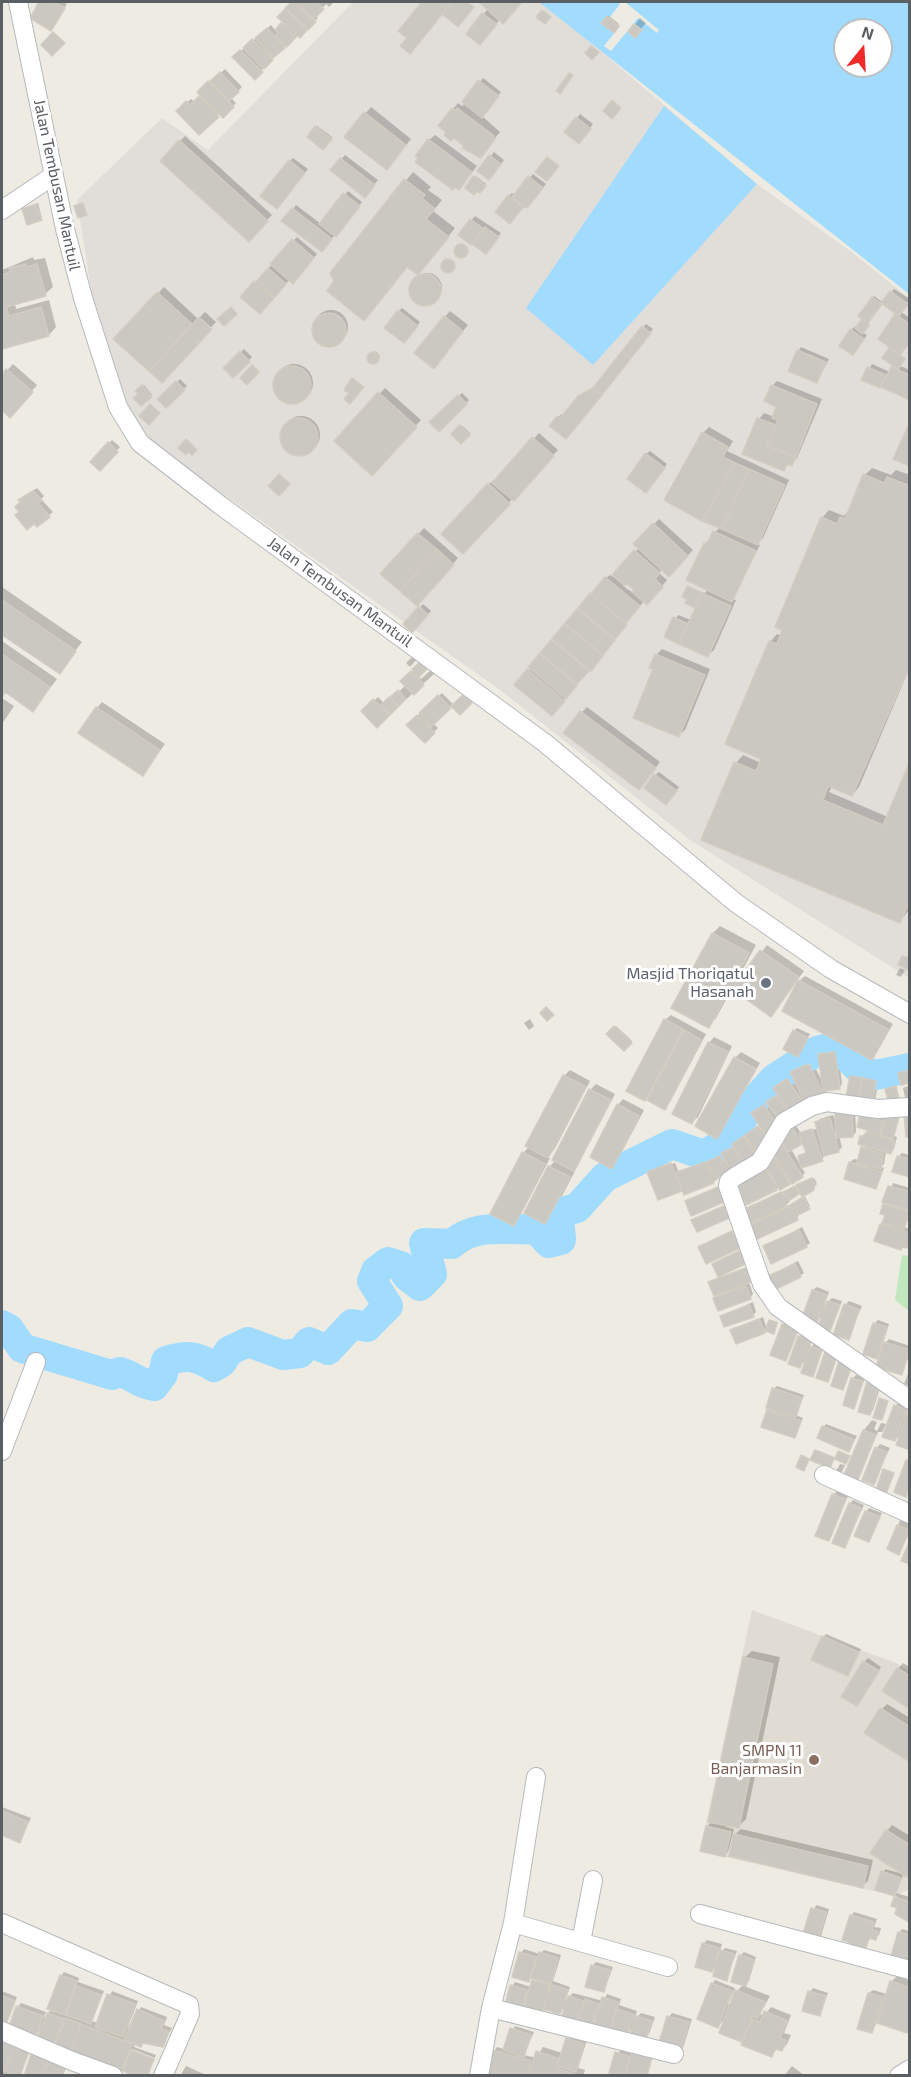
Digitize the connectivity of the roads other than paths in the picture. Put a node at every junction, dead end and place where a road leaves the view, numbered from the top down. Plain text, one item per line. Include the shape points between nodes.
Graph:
1 (18, 2) edge
2 (54, 175) junction
3 (2, 210) edge
4 (909, 1014) edge
5 (909, 1107) edge
6 (36, 1362) dead end
7 (909, 1400) edge
8 (2, 1451) edge
9 (824, 1475) dead end
10 (909, 1514) edge
11 (536, 1777) dead end
12 (593, 1880) dead end
13 (700, 1914) dead end
14 (2, 1923) edge
15 (513, 1923) junction
16 (581, 1942) junction
17 (668, 1967) dead end
18 (909, 1970) edge
19 (491, 2008) junction
20 (2, 2031) edge
21 (674, 2055) dead end
22 (69, 2068) edge
23 (909, 2069) edge
24 (113, 2076) edge
25 (163, 2076) edge
26 (479, 2076) edge
27 (899, 2076) edge

1 - 2 street, Jalan Tembusan Mantuil
2 - 3 street
2 - 4 street, Jalan Tembusan Mantuil via 95,341 118,408 140,443 545,743 736,903 831,969
5 - 7 street via 878,1109 826,1102 812,1106 784,1122 760,1162 729,1180 728,1186 762,1284 778,1307
6 - 8 street
9 - 10 street
11 - 15 street
12 - 16 street
13 - 18 street
14 - 25 street via 189,2005 190,2014
15 - 16 street
15 - 19 street
16 - 17 street
19 - 21 street
19 - 26 street
20 - 22 street
22 - 24 street
23 - 27 street

